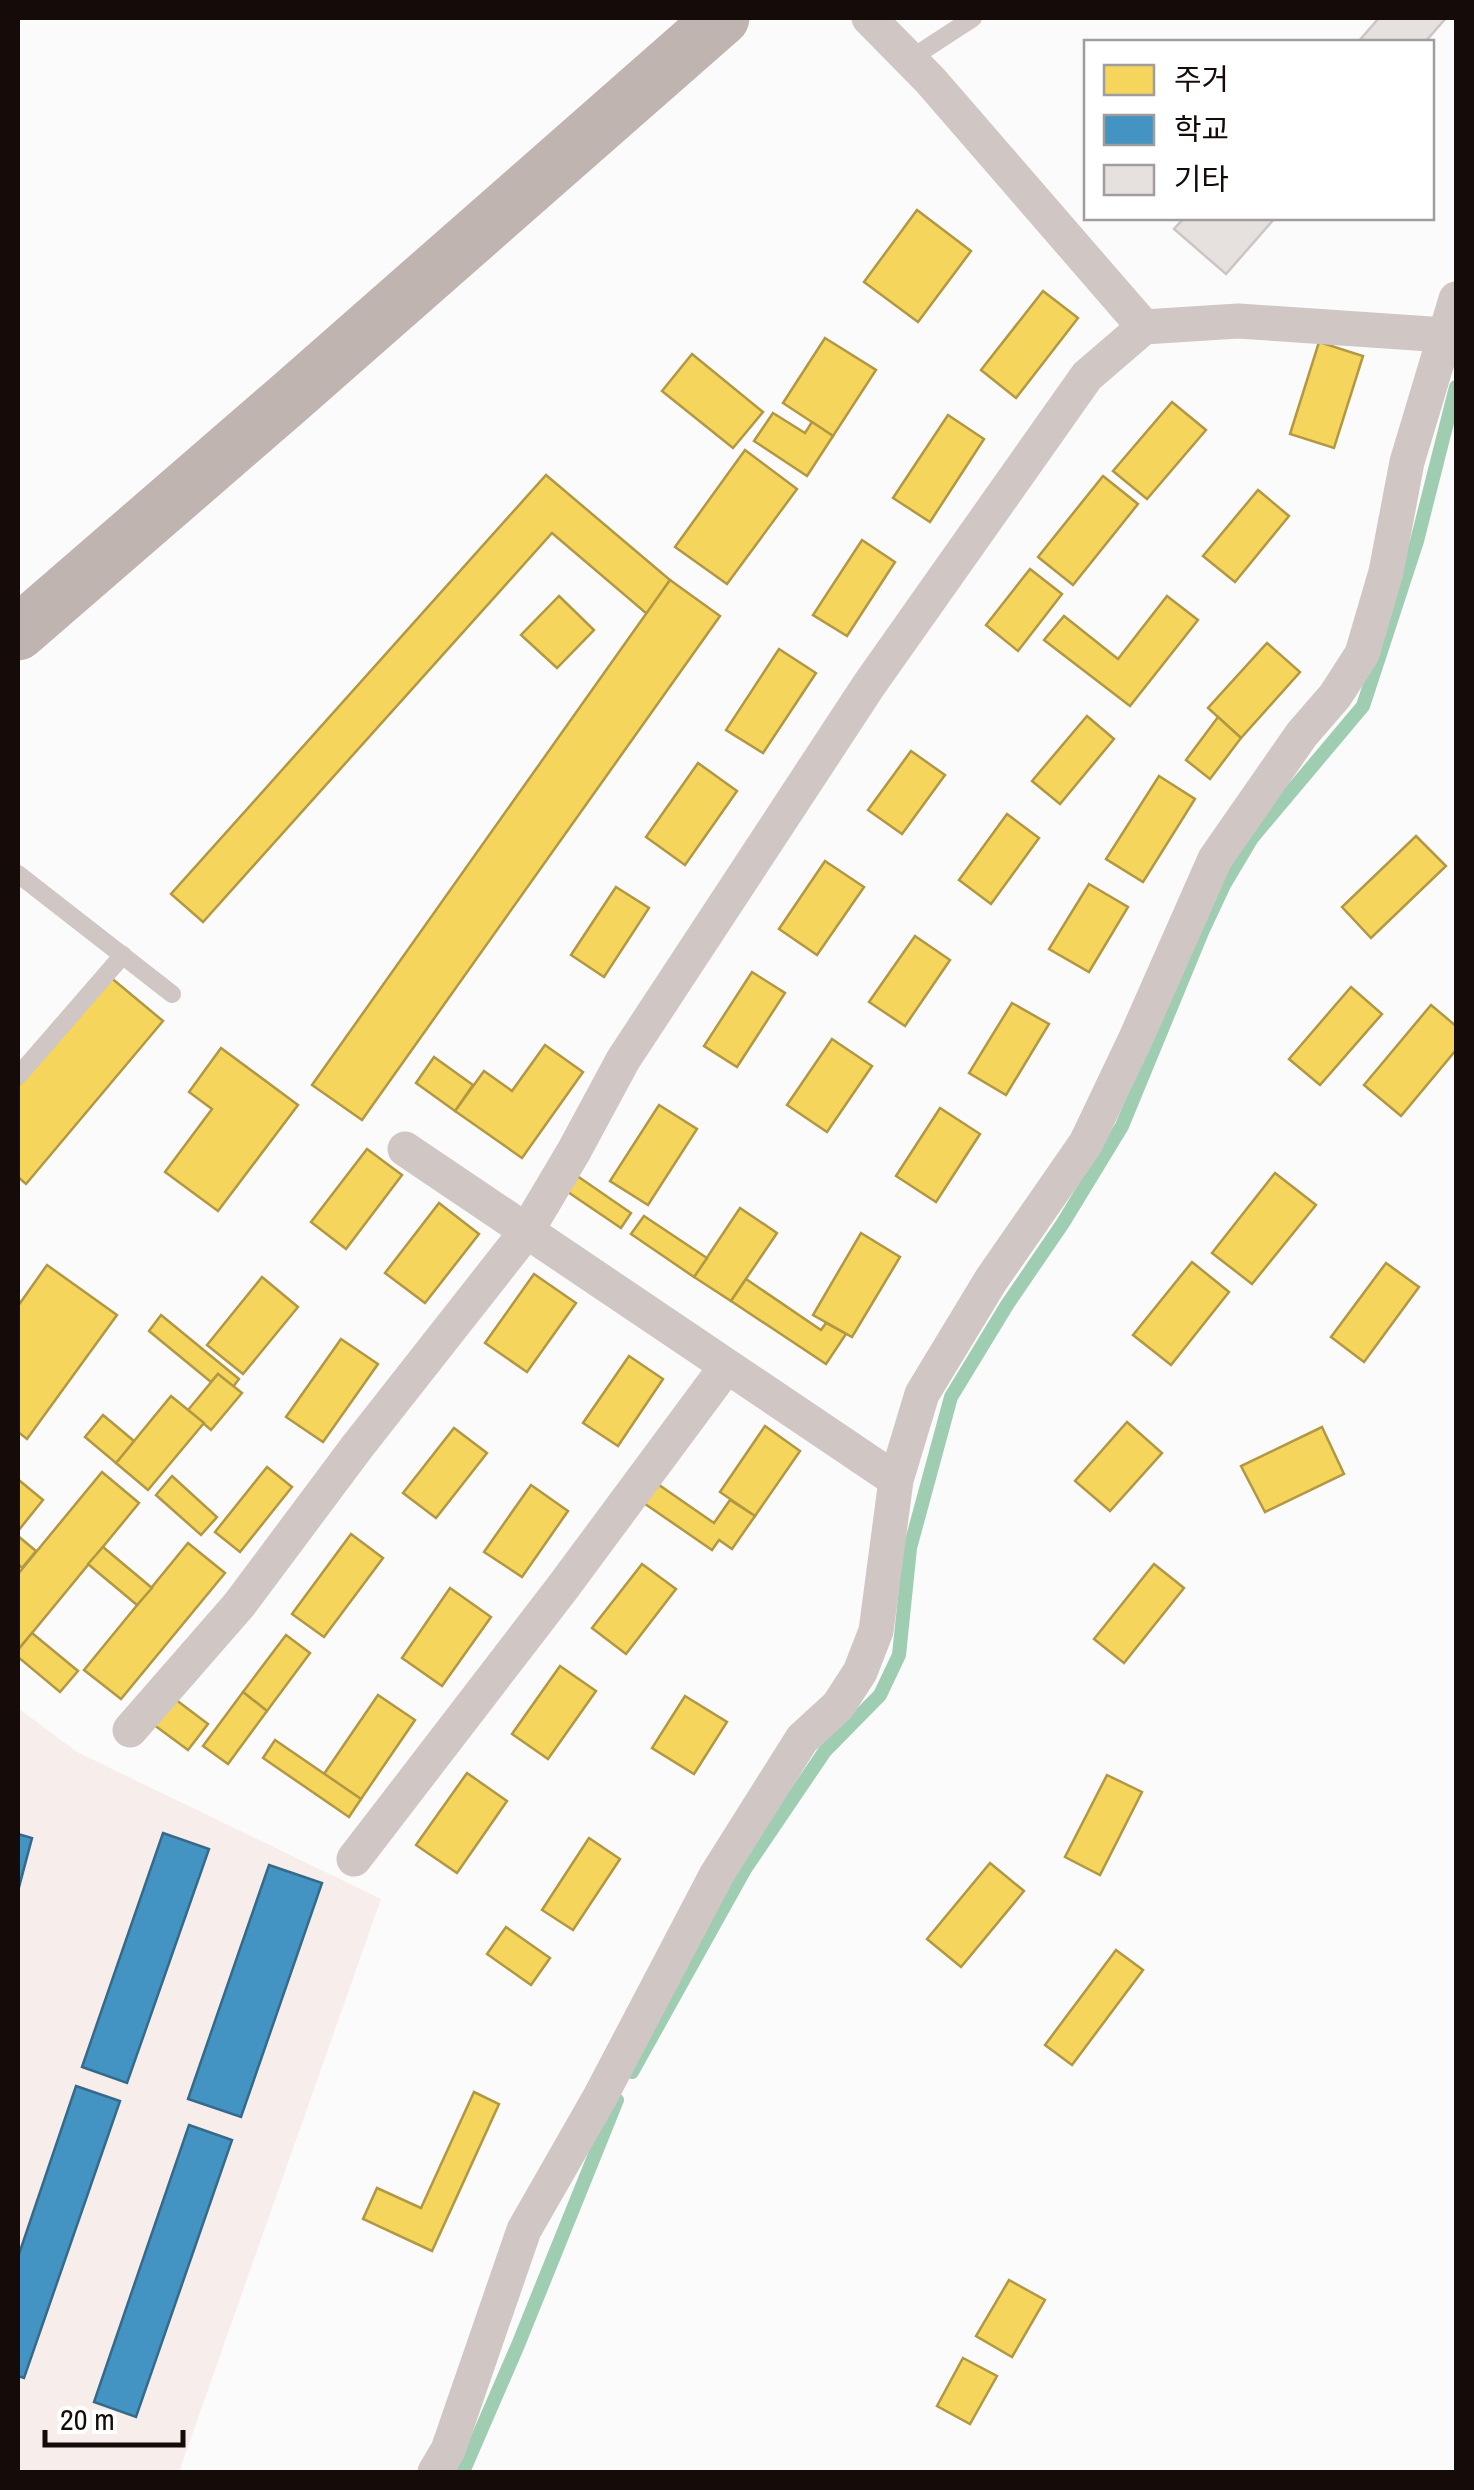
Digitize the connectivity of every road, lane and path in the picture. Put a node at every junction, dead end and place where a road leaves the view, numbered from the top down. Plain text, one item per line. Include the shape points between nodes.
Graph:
1 (722, 18) edge
2 (869, 18) edge
3 (972, 18) edge
4 (910, 59) junction
5 (1456, 300) edge
6 (1144, 327) junction
7 (1445, 335) junction
8 (18, 634) edge
9 (18, 874) edge
10 (123, 956) junction
11 (172, 994) dead end
12 (18, 1076) edge
13 (405, 1150) dead end
14 (526, 1232) junction
15 (726, 1367) junction
16 (896, 1480) junction
17 (130, 1730) dead end
18 (354, 1859) dead end
19 (435, 2472) edge

1 - 8 main road
2 - 4 street
3 - 4 lane
4 - 6 street
5 - 7 street
6 - 7 street via 1238,321
6 - 14 street via 1087,376 868,685 623,1060
7 - 16 street via 1362,654 1215,859 1086,1143 990,1280 922,1394
9 - 10 lane
10 - 11 lane
10 - 12 lane
13 - 14 street
14 - 15 street
14 - 17 street via 238,1605
15 - 16 street
15 - 18 street
16 - 19 street via 876,1631 860,1672 838,1706 802,1740 716,1874 524,2230

